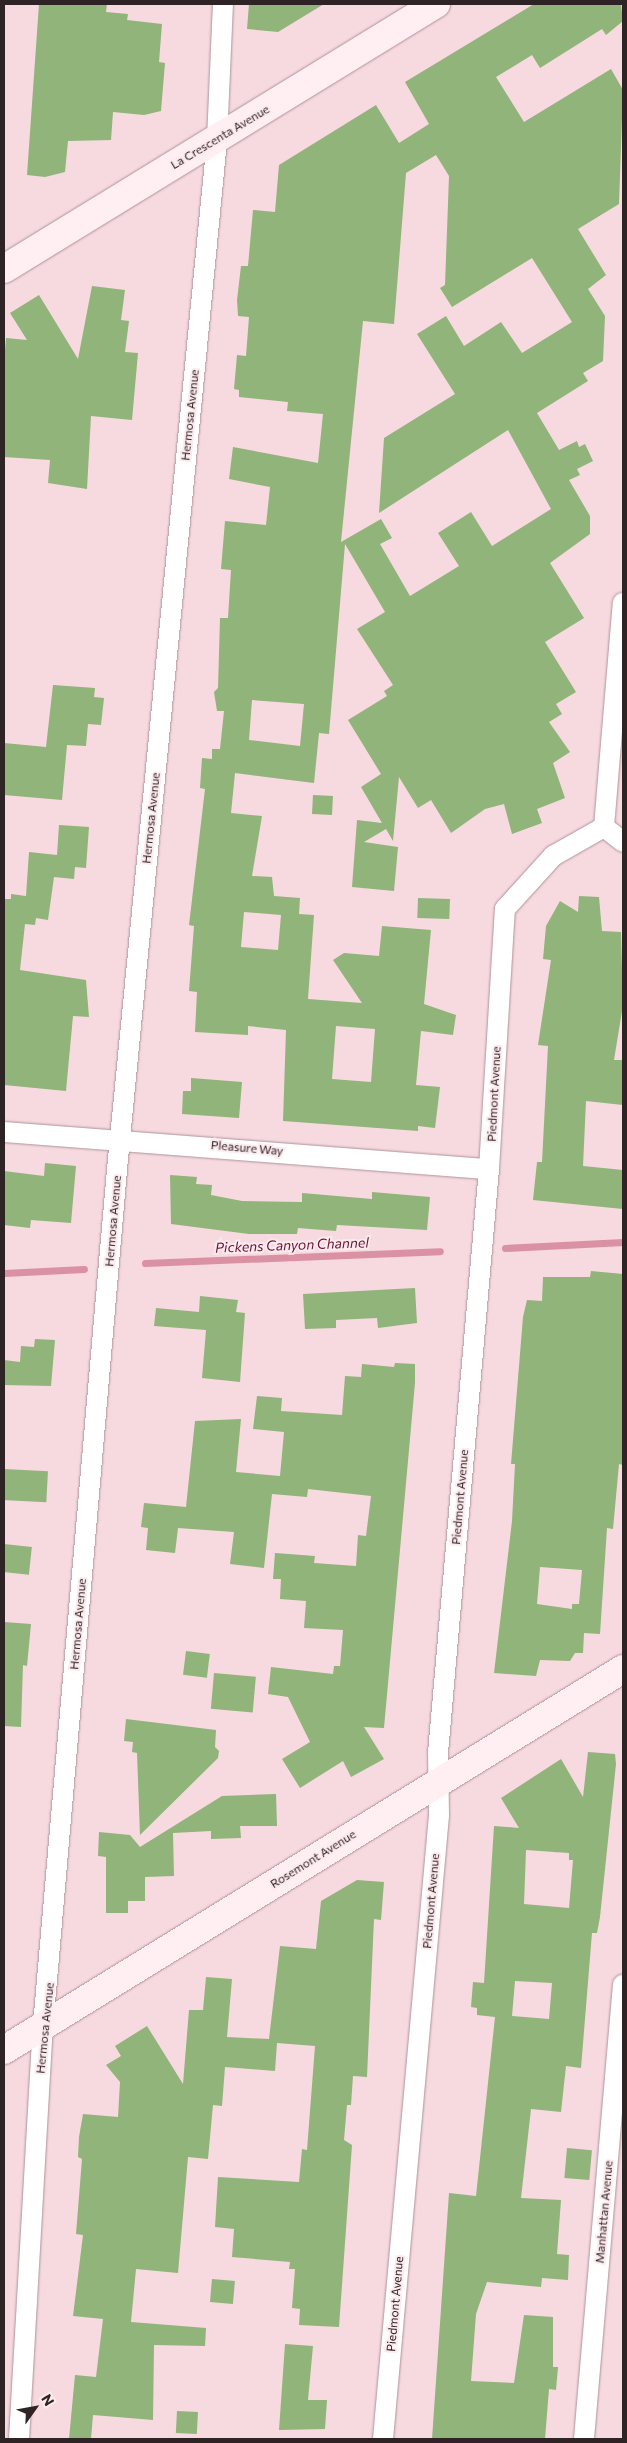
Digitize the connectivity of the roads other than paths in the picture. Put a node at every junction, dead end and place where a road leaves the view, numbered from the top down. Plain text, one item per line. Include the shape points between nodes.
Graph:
1 (223, 4) edge
2 (436, 4) edge
3 (217, 140) junction
4 (4, 269) edge
5 (623, 602) edge
6 (604, 827) junction
7 (623, 842) edge
8 (4, 1132) edge
9 (120, 1140) junction
10 (489, 1169) junction
11 (623, 1669) edge
12 (438, 1782) junction
13 (623, 1985) edge
14 (43, 2026) junction
15 (4, 2050) edge
16 (19, 2439) edge
17 (383, 2439) edge
18 (584, 2439) edge

1 - 3 street, Hermosa Avenue
2 - 3 street, La Crescenta Avenue
3 - 4 street, La Crescenta Avenue
3 - 9 street, Hermosa Avenue
5 - 6 street
6 - 7 street
6 - 10 street, Piedmont Avenue via 553,856 505,909
8 - 9 street, Pleasure Way
9 - 10 street, Pleasure Way
9 - 14 street, Hermosa Avenue
10 - 12 street, Piedmont Avenue
11 - 12 street, Rosemont Avenue
12 - 14 street, Rosemont Avenue
12 - 17 street, Piedmont Avenue
13 - 18 street, Manhattan Avenue
14 - 15 street, Rosemont Avenue
14 - 16 street, Hermosa Avenue

